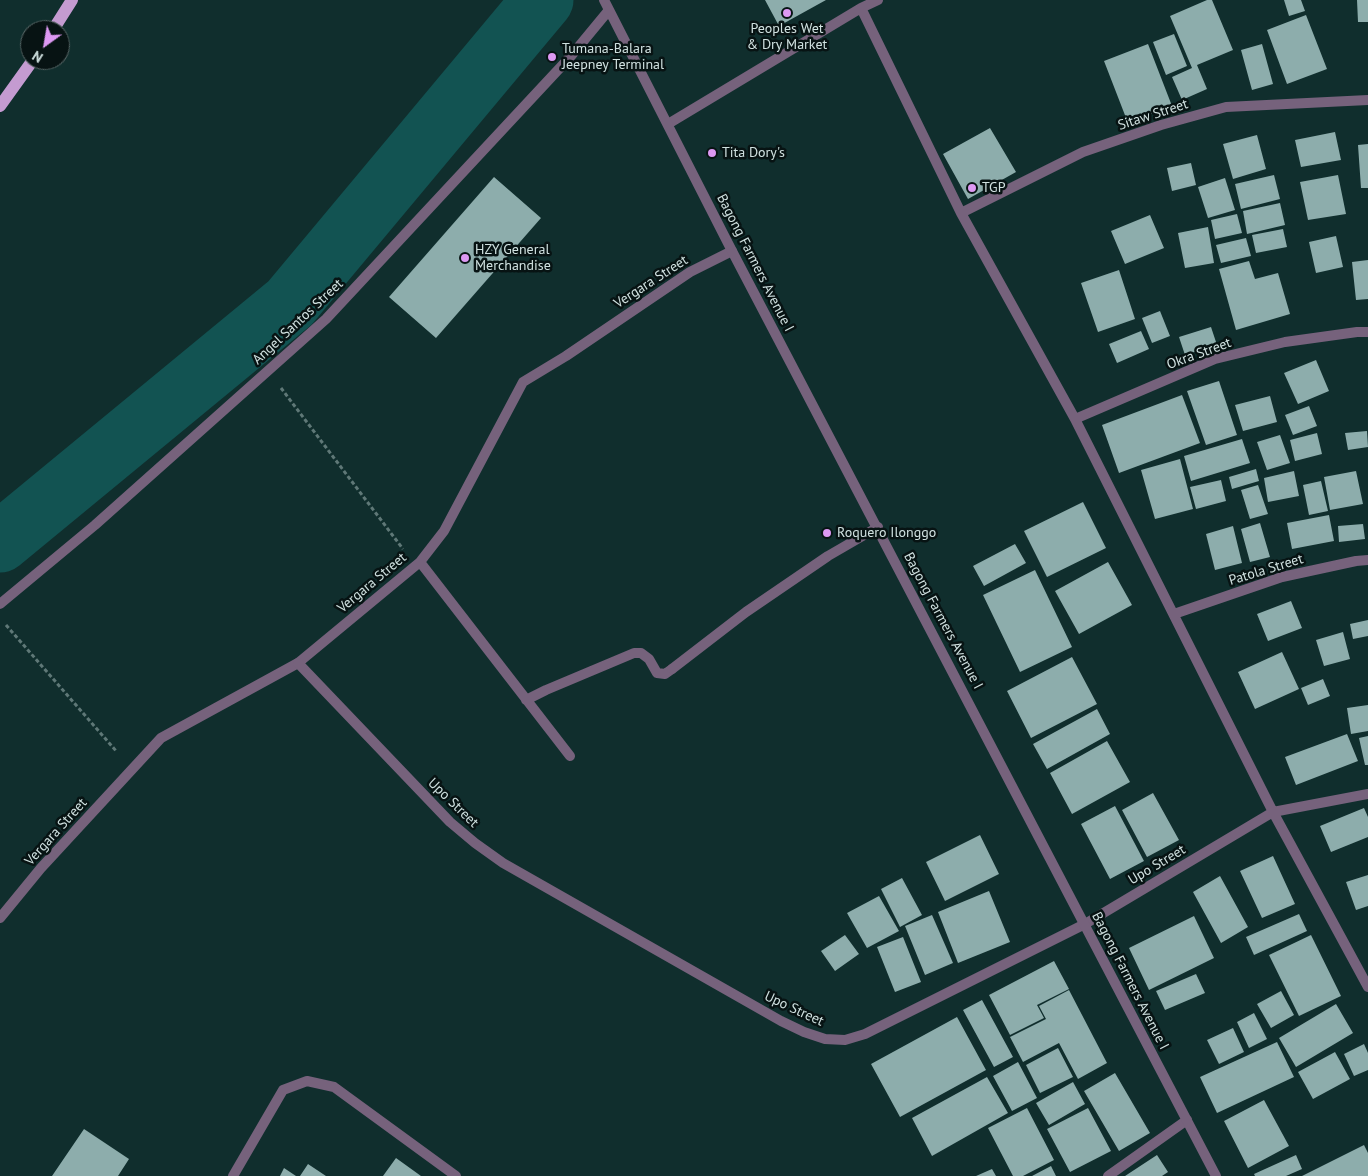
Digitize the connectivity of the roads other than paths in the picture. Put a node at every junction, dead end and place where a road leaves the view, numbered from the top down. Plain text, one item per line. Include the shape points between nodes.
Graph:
1 (72, 0) edge
2 (604, 0) edge
3 (878, 0) edge
4 (861, 8) junction
5 (609, 10) junction
6 (59, 20) edge
7 (26, 70) edge
8 (1368, 100) edge
9 (0, 106) edge
10 (668, 124) junction
11 (961, 213) junction
12 (732, 251) junction
13 (1368, 332) edge
14 (1075, 420) junction
15 (878, 527) junction
16 (1368, 560) edge
17 (418, 564) junction
18 (0, 604) edge
19 (1174, 614) junction
20 (298, 663) junction
21 (526, 700) junction
22 (570, 756) dead end
23 (1368, 794) edge
24 (1273, 812) junction
25 (0, 918) edge
26 (1085, 924) junction
27 (1368, 987) edge
28 (1187, 1120) junction
29 (233, 1176) edge
30 (456, 1176) edge
31 (1108, 1176) edge
32 (1216, 1176) edge

1 - 6 main road
2 - 5 street, Bagong Farmers Avenue I
3 - 4 street
4 - 10 street
4 - 11 street
5 - 10 street, Bagong Farmers Avenue I
5 - 18 street, Angel Santos Street via 571,56 326,319 95,525
7 - 9 main road
8 - 11 street, Sitaw Street via 1226,107 1161,125 1083,152
10 - 12 street, Bagong Farmers Avenue I
11 - 14 street
12 - 15 street, Bagong Farmers Avenue I
12 - 17 street, Vergara Street via 690,272 522,382 444,531
13 - 14 street, Okra Street via 1285,342 1215,359
14 - 19 street
15 - 21 street via 828,556 746,612 665,674 657,673 644,654 634,653
15 - 26 street, Bagong Farmers Avenue I
16 - 19 street, Patola Street via 1282,578
17 - 20 street, Vergara Street
17 - 21 street
19 - 24 street
20 - 25 street, Vergara Street via 161,738 41,868
20 - 26 street, Upo Street via 450,822 476,843 504,863 781,1021 818,1037 845,1040 864,1034
21 - 22 street
23 - 24 street, Upo Street
24 - 26 street, Upo Street
24 - 27 street
26 - 28 street, Bagong Farmers Avenue I
28 - 31 street
28 - 32 street, Bagong Farmers Avenue I
29 - 30 street via 283,1090 307,1081 334,1087

